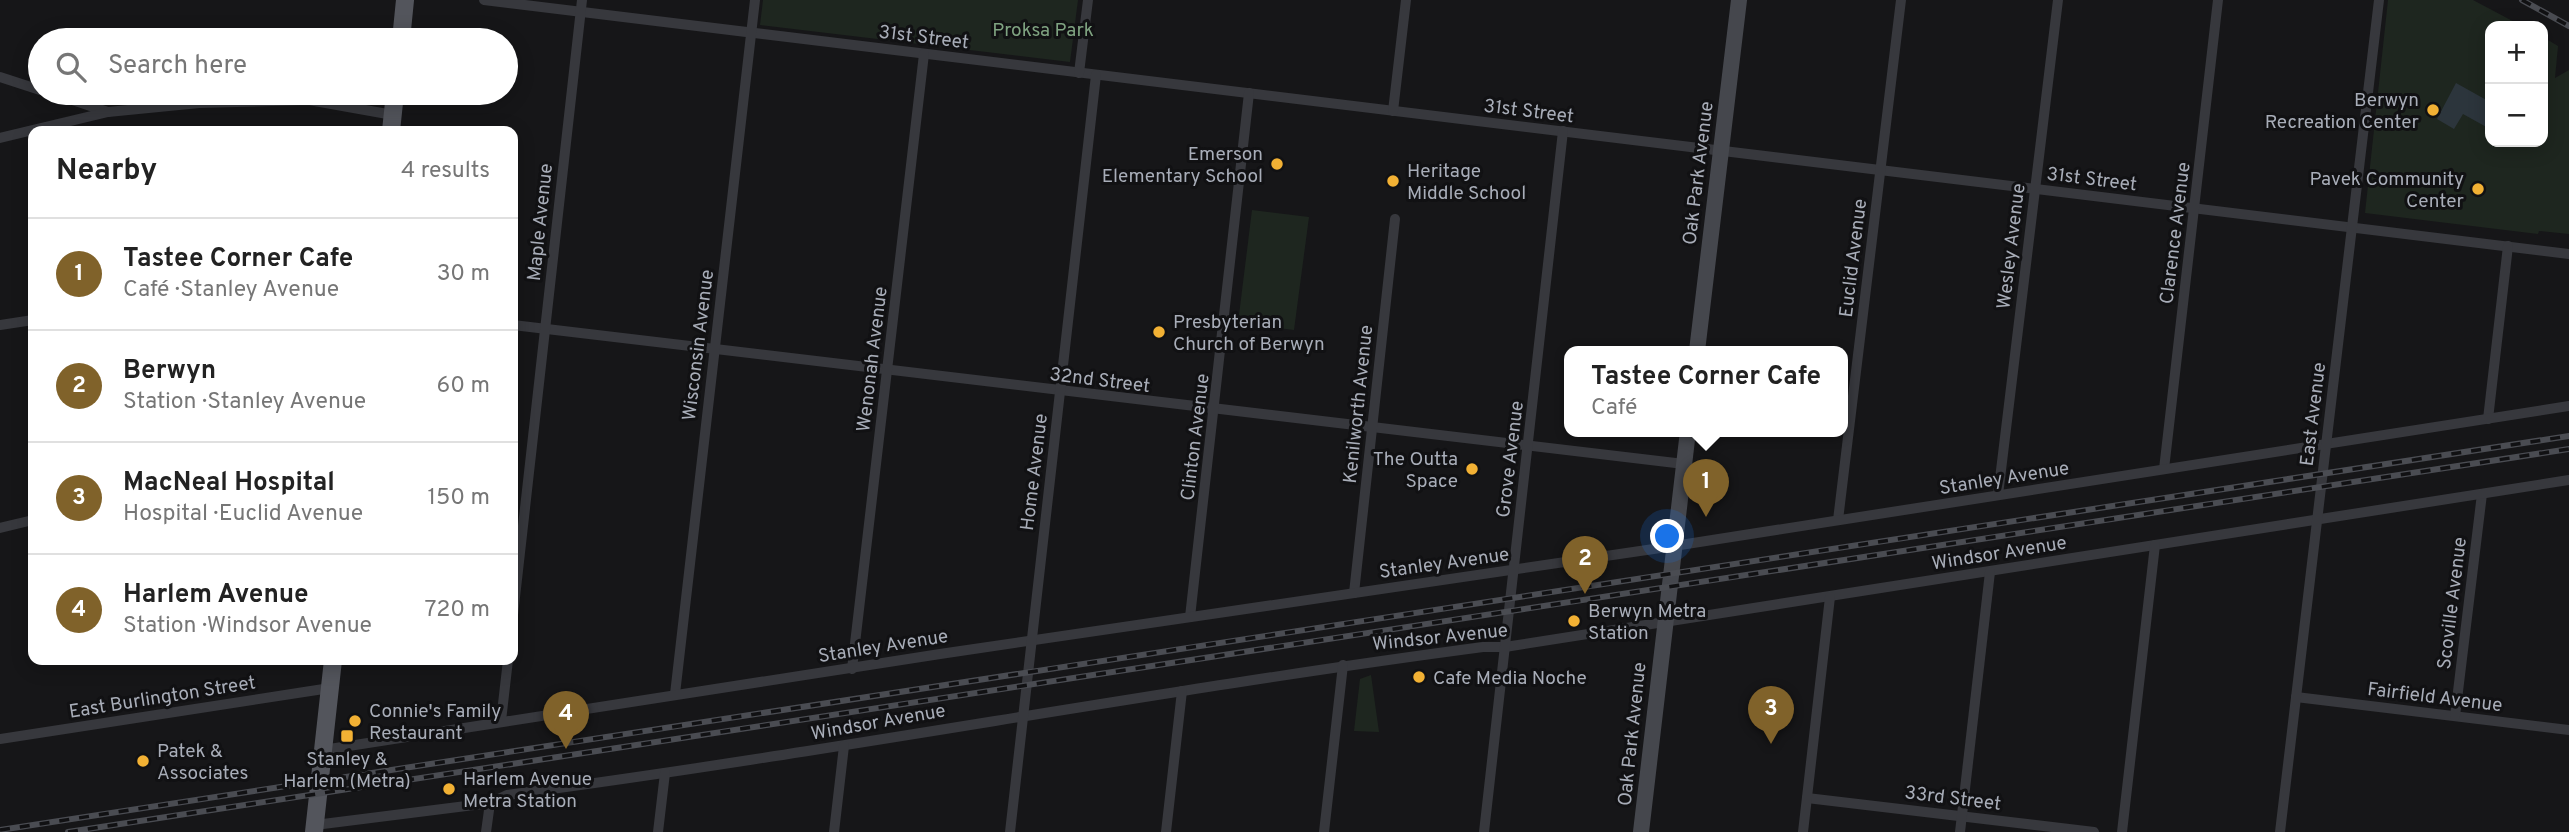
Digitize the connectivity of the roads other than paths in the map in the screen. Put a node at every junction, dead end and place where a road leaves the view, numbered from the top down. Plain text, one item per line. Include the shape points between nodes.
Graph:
1 (405, 0) edge
2 (485, 0) edge
3 (582, 0) edge
4 (755, 0) edge
5 (1088, 0) edge
6 (1406, 0) edge
7 (1739, 0) edge
8 (1901, 0) edge
9 (2058, 0) edge
10 (2218, 0) edge
11 (2379, 0) edge
12 (580, 12) junction
13 (402, 28) edge
14 (751, 33) junction
15 (924, 54) junction
16 (1079, 73) junction
17 (1096, 75) junction
18 (0, 77) edge
19 (28, 86) edge
20 (1249, 93) junction
21 (87, 105) edge
22 (179, 105) edge
23 (327, 105) edge
24 (394, 105) edge
25 (1394, 111) junction
26 (108, 112) junction
27 (392, 123) edge
28 (50, 126) edge
29 (28, 131) edge
30 (1563, 131) junction
31 (0, 138) edge
32 (1721, 151) junction
33 (1880, 170) junction
34 (2035, 189) junction
35 (2194, 208) junction
36 (1395, 219) dead end
37 (2352, 227) junction
38 (2508, 246) junction
39 (2569, 254) edge
40 (28, 321) edge
41 (0, 326) edge
42 (518, 326) edge
43 (545, 329) junction
44 (1698, 346) edge
45 (715, 349) junction
46 (887, 370) junction
47 (1060, 391) junction
48 (2569, 406) edge
49 (1215, 410) junction
50 (2488, 419) junction
51 (1372, 428) junction
52 (1687, 437) edge
53 (1848, 437) edge
54 (1848, 437) edge
55 (2326, 444) junction
56 (1528, 446) junction
57 (1684, 464) junction
58 (2164, 469) junction
59 (2569, 480) edge
60 (2482, 494) junction
61 (1998, 495) junction
62 (1838, 520) junction
63 (2317, 520) junction
64 (28, 521) edge
65 (0, 528) edge
66 (2155, 545) junction
67 (1674, 546) junction
68 (1514, 569) junction
69 (518, 570) edge
70 (1990, 572) junction
71 (1353, 593) junction
72 (1830, 597) junction
73 (1190, 617) junction
74 (1665, 623) junction
75 (1032, 641) junction
76 (1505, 647) junction
77 (332, 665) edge
78 (507, 665) edge
79 (1343, 665) junction
80 (852, 668) junction
81 (330, 688) junction
82 (1182, 691) junction
83 (675, 694) junction
84 (2296, 697) junction
85 (1023, 715) junction
86 (2455, 716) junction
87 (501, 720) junction
88 (2569, 730) edge
89 (0, 739) edge
90 (844, 746) junction
91 (323, 750) junction
92 (665, 773) junction
93 (1807, 797) junction
94 (490, 803) junction
95 (1962, 816) junction
96 (314, 829) edge
97 (486, 832) edge
98 (658, 832) edge
99 (834, 832) edge
100 (1010, 832) edge
101 (1166, 832) edge
102 (1324, 832) edge
103 (1483, 832) edge
104 (1641, 832) edge
105 (1804, 832) edge
106 (1960, 832) edge
107 (2094, 832) edge
108 (2122, 832) edge
109 (2280, 832) edge

1 - 13 main road
2 - 12 street, 31st Street
3 - 12 street, Maple Avenue
4 - 14 street, Wisconsin Avenue
5 - 16 street
6 - 25 street
7 - 32 street, Oak Park Avenue
8 - 33 street, Euclid Avenue
9 - 34 street, Wesley Avenue
10 - 35 street, Clarence Avenue
11 - 37 street, East Avenue
12 - 14 street, 31st Street
12 - 43 street, Maple Avenue
14 - 15 street, 31st Street
14 - 45 street, Wisconsin Avenue
15 - 16 street, 31st Street
15 - 46 street, Wenonah Avenue
16 - 17 street, 31st Street
17 - 20 street, 31st Street
17 - 47 street, Home Avenue
18 - 19 street
20 - 25 street, 31st Street
20 - 49 street, Clinton Avenue
21 - 26 street
22 - 26 street
23 - 27 street
24 - 27 main road
25 - 30 street, 31st Street
26 - 28 street
29 - 31 street
30 - 32 street, 31st Street
30 - 56 street, Grove Avenue
32 - 33 street, 31st Street
32 - 44 street, Oak Park Avenue
33 - 34 street, 31st Street
33 - 53 street, Euclid Avenue
34 - 35 street, 31st Street
34 - 61 street, Wesley Avenue
35 - 37 street, 31st Street
35 - 58 street, Clarence Avenue
36 - 51 street, Kenilworth Avenue
37 - 38 street, 31st Street
37 - 55 street, East Avenue
38 - 39 street, 31st Street
38 - 50 street
40 - 41 street
42 - 43 street, 32nd Street
43 - 45 street, 32nd Street
43 - 69 street, Maple Avenue
45 - 46 street, 32nd Street
45 - 83 street, Wisconsin Avenue
46 - 47 street, 32nd Street
46 - 80 street, Wenonah Avenue
47 - 49 street, 32nd Street
47 - 75 street, Home Avenue
48 - 50 street, Stanley Avenue
49 - 51 street, 32nd Street
49 - 73 street, Clinton Avenue
50 - 55 street, Stanley Avenue
51 - 56 street, 32nd Street
51 - 71 street, Kenilworth Avenue
52 - 57 street, Oak Park Avenue
54 - 62 street, Euclid Avenue
55 - 58 street, Stanley Avenue
55 - 63 street, East Avenue
56 - 57 street, 32nd Street
56 - 68 street, Grove Avenue
57 - 67 street, Oak Park Avenue
58 - 61 street, Stanley Avenue
59 - 60 street, Windsor Avenue
60 - 63 street, Windsor Avenue
60 - 86 street, Scoville Avenue
61 - 62 street, Stanley Avenue
62 - 67 street, Stanley Avenue
63 - 66 street, Windsor Avenue
63 - 84 street, East Avenue
64 - 65 street
66 - 70 street, Windsor Avenue
66 - 108 street
67 - 68 street, Stanley Avenue
67 - 74 street, Oak Park Avenue
68 - 71 street, Stanley Avenue
68 - 76 street, Grove Avenue
70 - 72 street, Windsor Avenue
70 - 95 street
71 - 73 street, Stanley Avenue
72 - 74 street, Windsor Avenue
72 - 93 street
73 - 75 street, Stanley Avenue
74 - 76 street, Windsor Avenue
74 - 104 street, Oak Park Avenue
75 - 80 street, Stanley Avenue
75 - 85 street, Home Avenue
76 - 79 street, Windsor Avenue
76 - 103 street, Grove Avenue
77 - 81 main road
78 - 87 street
79 - 82 street, Windsor Avenue
79 - 102 street
80 - 83 street, Stanley Avenue
81 - 89 street, East Burlington Street
81 - 91 main road
82 - 85 street, Windsor Avenue
82 - 101 street
83 - 87 street, Stanley Avenue
84 - 86 street, Fairfield Avenue
84 - 109 street, East Avenue
85 - 90 street, Windsor Avenue
85 - 100 street, Home Avenue
86 - 88 street, Fairfield Avenue
87 - 91 street, Stanley Avenue
90 - 92 street, Windsor Avenue
90 - 99 street
91 - 96 main road
92 - 94 street, Windsor Avenue via 507,795
92 - 98 street
93 - 95 street, 33rd Street
93 - 105 street
94 - 96 street, Windsor Avenue
94 - 97 street
95 - 106 street
95 - 107 street, 33rd Street

